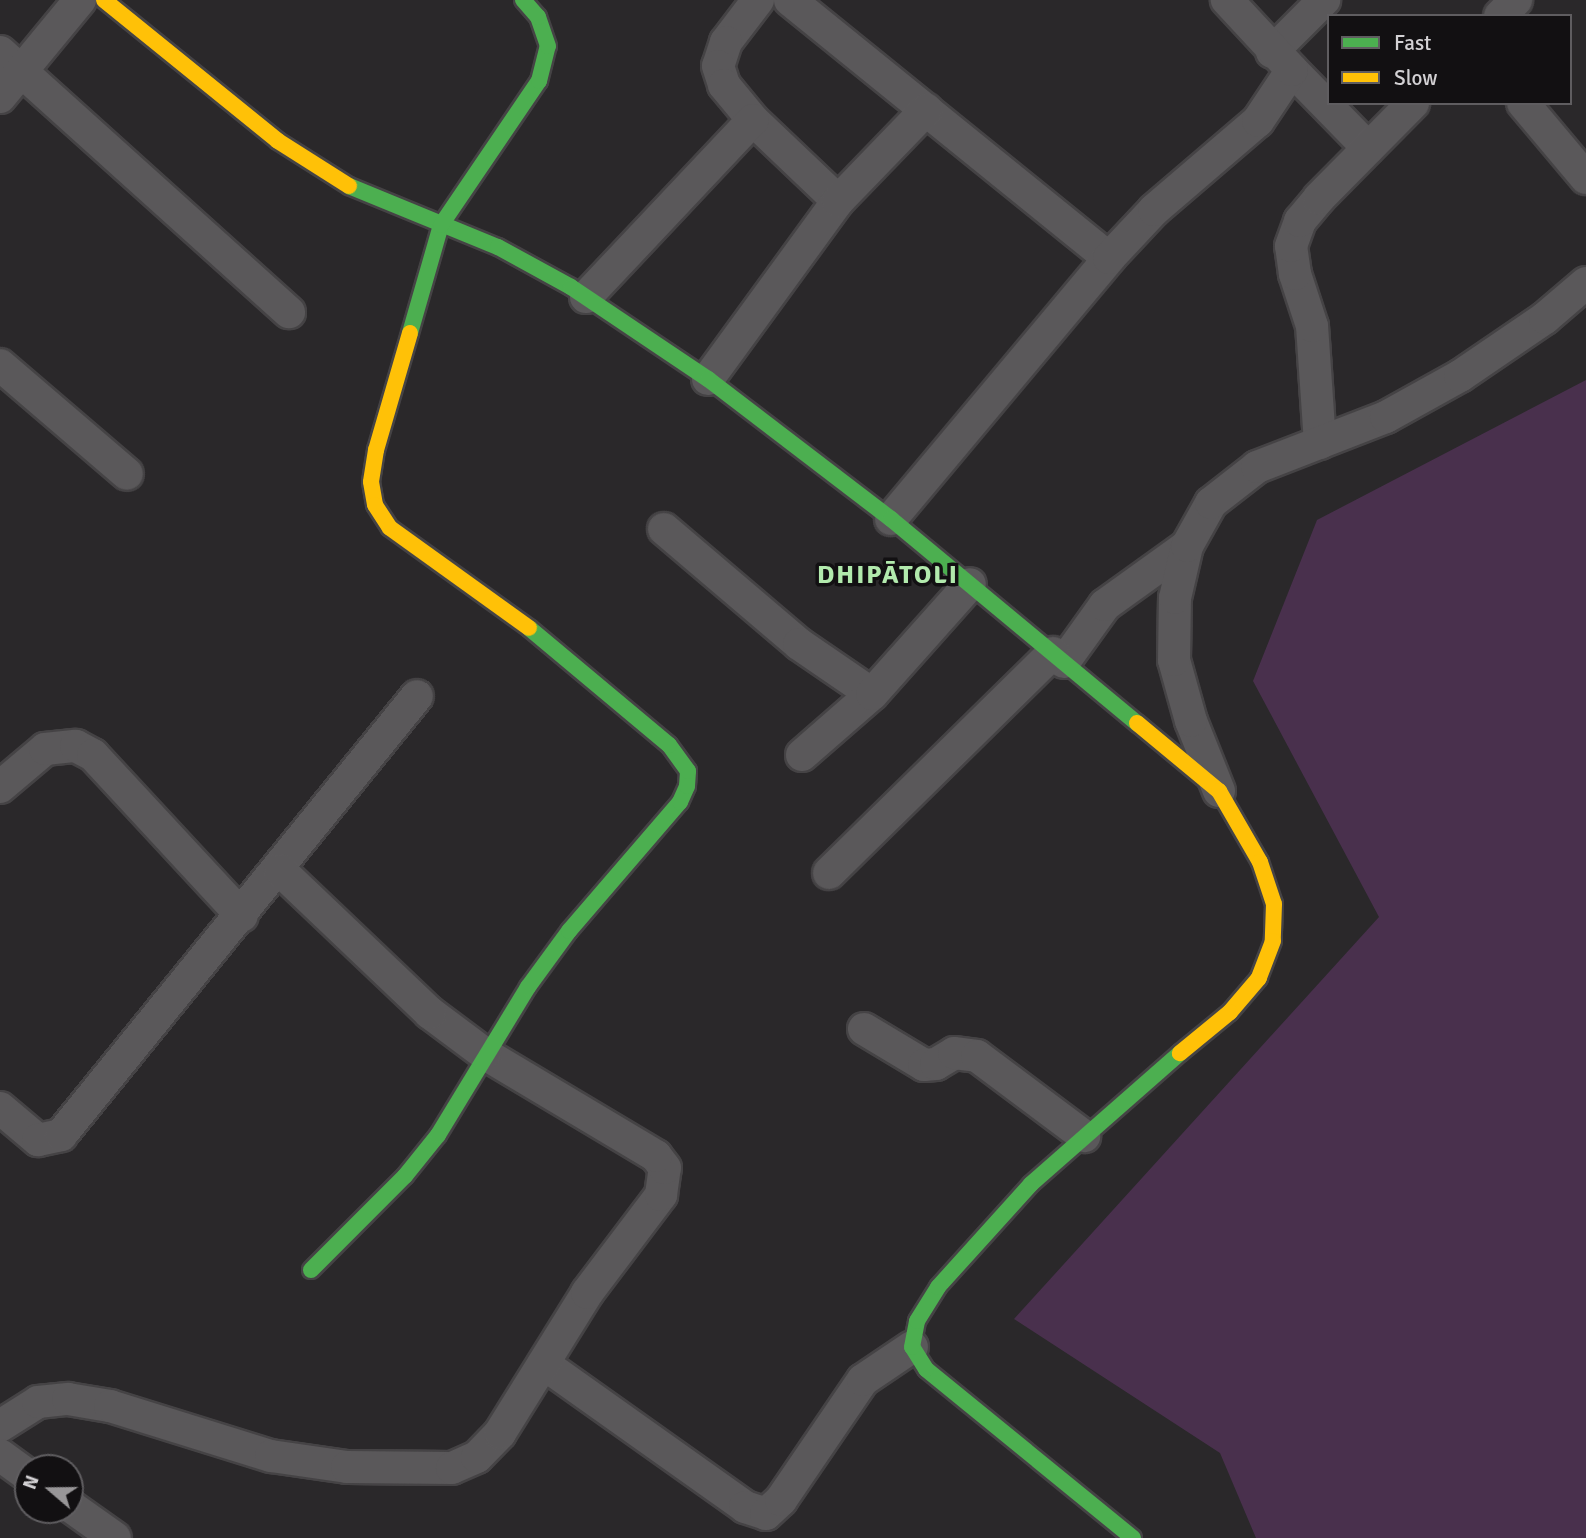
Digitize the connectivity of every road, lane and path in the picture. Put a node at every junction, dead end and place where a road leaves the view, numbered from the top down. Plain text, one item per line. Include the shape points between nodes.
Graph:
1 (80, 0) edge
2 (104, 0) edge
3 (523, 0) edge
4 (758, 0) edge
5 (790, 0) edge
6 (1227, 0) edge
7 (1325, 0) edge
8 (1516, 0) edge
9 (1502, 14) edge
10 (1282, 61) junction
11 (11, 62) edge
12 (0, 97) edge
13 (1411, 105) edge
14 (1525, 105) edge
15 (926, 110) junction
16 (753, 120) junction
17 (1368, 148) junction
18 (1586, 178) edge
19 (838, 201) junction
20 (441, 225) junction
21 (1109, 258) junction
22 (1586, 283) edge
23 (586, 297) junction
24 (289, 312) dead end
25 (0, 365) edge
26 (708, 379) junction
27 (1320, 443) junction
28 (127, 474) dead end
29 (891, 519) junction
30 (664, 529) dead end
31 (1187, 546) junction
32 (970, 584) junction
33 (1058, 658) junction
34 (872, 694) junction
35 (417, 696) dead end
36 (802, 755) dead end
37 (0, 787) edge
38 (1219, 790) junction
39 (281, 870) junction
40 (829, 873) dead end
41 (242, 916) junction
42 (864, 1029) dead end
43 (485, 1054) junction
44 (0, 1108) edge
45 (1084, 1136) junction
46 (311, 1270) dead end
47 (912, 1347) junction
48 (544, 1364) junction
49 (0, 1426) edge
50 (84, 1516) edge
51 (115, 1538) edge
52 (1133, 1538) edge

1 - 11 street
2 - 20 street via 332,180
3 - 20 street via 538,17 548,46 539,81
4 - 16 street via 726,42 718,66 723,85
5 - 15 street
6 - 10 street
7 - 10 street
8 - 9 street
10 - 17 street
10 - 21 street via 1258,121 1154,210
11 - 12 street
11 - 24 street
13 - 17 street
14 - 18 street
15 - 19 street
15 - 21 street
16 - 19 street
16 - 23 street
17 - 27 street via 1300,221 1291,246 1312,326
19 - 26 street
20 - 23 street via 498,247
20 - 43 street via 376,450 371,482 375,505 390,528 540,636 669,745 688,771 680,802 569,931
21 - 29 street
22 - 27 street via 1545,318 1460,376 1386,417
23 - 26 street
25 - 28 street
26 - 29 street
27 - 31 street via 1257,467 1212,503
29 - 32 street
30 - 34 street via 799,644
31 - 33 street via 1105,605
31 - 38 street via 1175,598 1174,660 1191,720
32 - 33 street
32 - 34 street
33 - 38 street
33 - 40 street
34 - 36 street
35 - 39 street
37 - 41 street via 45,749 76,746 93,755
38 - 45 street via 1261,862 1275,904 1273,941 1259,978 1230,1012
39 - 41 street
39 - 43 street via 430,1013
41 - 44 street via 61,1135 38,1140
42 - 45 street via 924,1066 954,1053 977,1056
43 - 46 street via 438,1135
43 - 48 street via 629,1138 665,1168 661,1195 587,1293
45 - 47 street via 1031,1184 938,1287 917,1321
47 - 48 street via 863,1380 781,1500 766,1514 745,1507
47 - 52 street via 926,1369
48 - 49 street via 500,1433 477,1457 452,1468 347,1467 271,1455 110,1406 68,1399 38,1402
50 - 51 street

